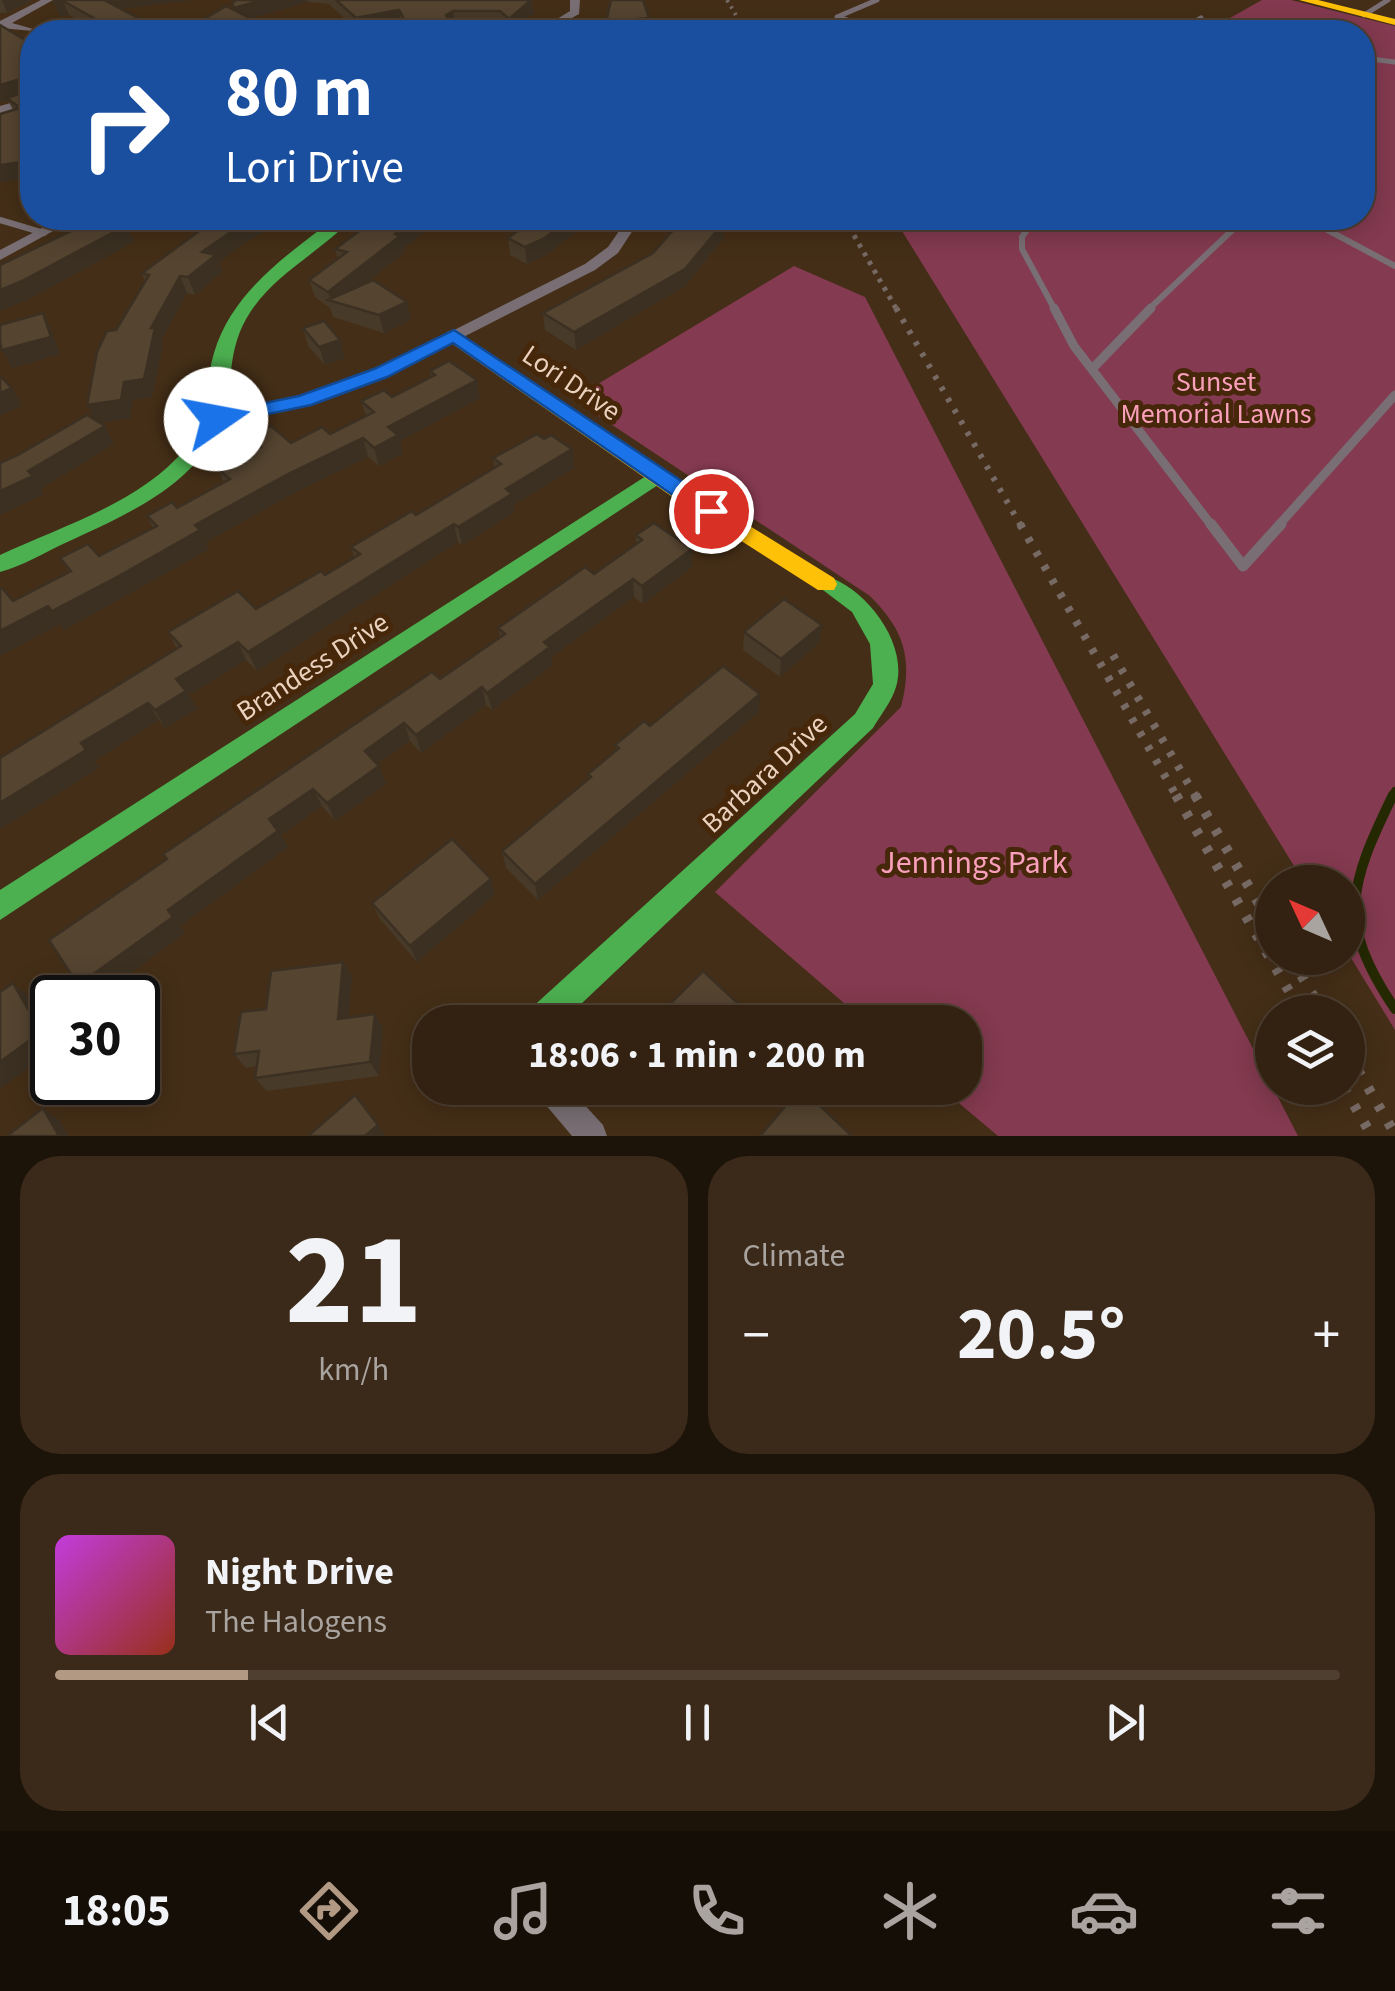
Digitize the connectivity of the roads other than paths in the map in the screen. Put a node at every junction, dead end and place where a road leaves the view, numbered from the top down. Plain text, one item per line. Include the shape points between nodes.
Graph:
1 (48, 0) edge
2 (575, 0) edge
3 (877, 0) edge
4 (1304, 0) edge
5 (1388, 0) edge
6 (1364, 15) junction
7 (1202, 18) dead end
8 (562, 20) edge
9 (846, 20) edge
10 (1199, 20) edge
11 (1395, 22) edge
12 (2, 25) edge
13 (34, 230) edge
14 (49, 230) edge
15 (329, 230) edge
16 (626, 230) edge
17 (1026, 230) edge
18 (1232, 230) edge
19 (1328, 230) edge
20 (44, 233) junction
21 (0, 256) edge
22 (1395, 266) edge
23 (454, 336) junction
24 (1092, 369) junction
25 (1395, 395) edge
26 (216, 419) junction
27 (657, 476) junction
28 (776, 552) joint
29 (0, 564) edge
30 (0, 906) edge
31 (557, 1005) edge
32 (565, 1105) edge
33 (592, 1136) edge

1 - 12 street
2 - 8 street via 575,12
3 - 9 lane via 837,17
4 - 6 street
5 - 6 lane
6 - 11 street
7 - 10 lane
13 - 20 lane
14 - 20 street
15 - 26 street via 266,280 235,320 222,355
16 - 23 street via 590,267
17 - 24 lane via 1022,249 1062,328
18 - 24 lane
19 - 22 lane
20 - 21 street
23 - 26 street via 304,401
23 - 27 street, Lori Drive
24 - 25 lane via 1243,566
26 - 29 street via 190,457 158,485
27 - 28 street, Lori Drive
27 - 30 street, Brandess Drive
28 - 31 street, Barbara Drive via 860,606 882,644 885,685 864,721
32 - 33 street

